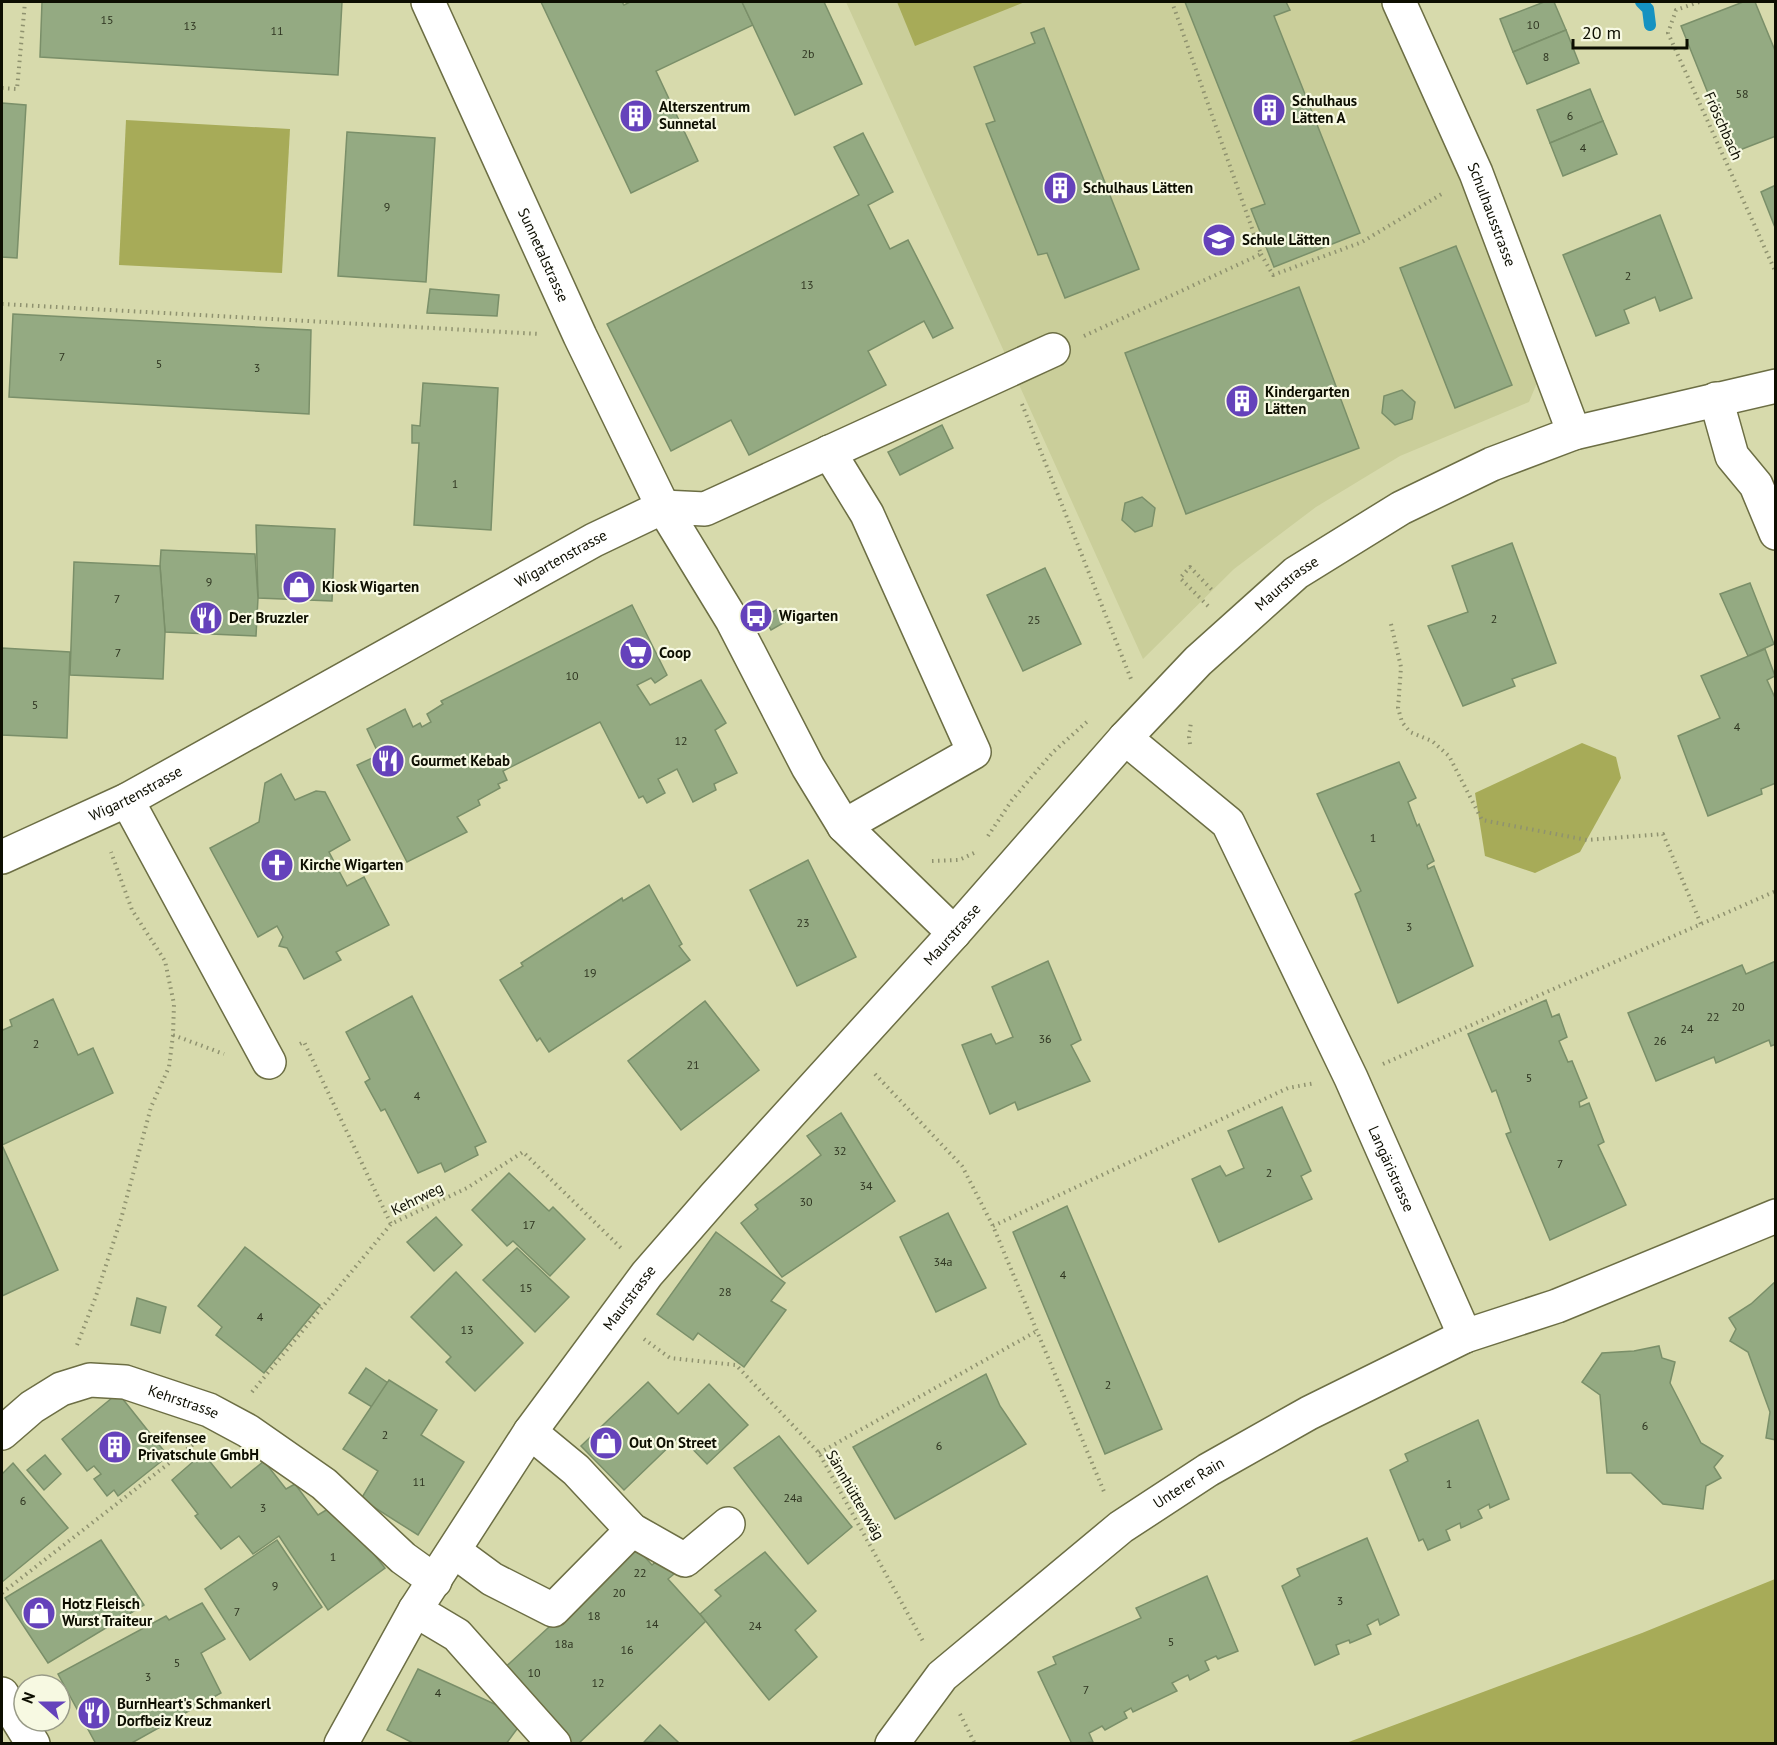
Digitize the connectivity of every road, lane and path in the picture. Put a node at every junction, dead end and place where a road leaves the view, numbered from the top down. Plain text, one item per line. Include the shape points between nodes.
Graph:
1 (25, 2) edge
2 (428, 2) edge
3 (1172, 2) edge
4 (1399, 2) edge
5 (1681, 2) edge
6 (1699, 2) edge
7 (1683, 7) junction
8 (2, 88) edge
9 (1476, 173) junction
10 (1261, 254) junction
11 (1776, 273) edge
12 (2, 304) edge
13 (579, 336) junction
14 (1053, 350) joint
15 (1009, 370) junction
16 (1776, 386) edge
17 (1716, 399) junction
18 (1574, 432) junction
19 (829, 453) junction
20 (663, 507) junction
21 (1776, 533) edge
22 (1212, 590) dead end
23 (1209, 607) dead end
24 (1391, 624) dead end
25 (1133, 682) dead end
26 (1125, 738) junction
27 (127, 800) junction
28 (98, 814) junction
29 (844, 826) junction
30 (2, 857) edge
31 (1776, 891) edge
32 (1701, 924) junction
33 (954, 933) junction
34 (850, 1048) junction
35 (268, 1062) joint
36 (1351, 1078) junction
37 (1776, 1216) edge
38 (392, 1224) junction
39 (993, 1226) junction
40 (647, 1274) junction
41 (614, 1317) junction
42 (1036, 1330) junction
43 (1465, 1336) junction
44 (61, 1389) junction
45 (226, 1419) junction
46 (530, 1432) junction
47 (2, 1433) edge
48 (819, 1453) junction
49 (1094, 1470) dead end
50 (728, 1524) dead end
51 (632, 1530) junction
52 (454, 1551) junction
53 (435, 1581) junction
54 (2, 1593) edge
55 (415, 1610) junction
56 (942, 1676) junction
57 (2, 1694) edge
58 (33, 1743) edge
59 (340, 1743) edge
60 (554, 1743) edge
61 (892, 1743) edge
62 (975, 1743) edge

1 - 8 path via 17,89
2 - 13 street, Sunnetalstrasse
3 - 10 path
4 - 9 street, Schulhausstrasse
5 - 7 path
6 - 7 path
7 - 11 path, Fröschbach via 1676,10 1668,33
9 - 10 path via 1362,242 1273,275
9 - 18 street, Schulhausstrasse
10 - 14 path
12 - 13 path
13 - 20 street, Sunnetalstrasse
14 - 15 street
15 - 19 street
15 - 25 path
16 - 17 street, Maurstrasse
17 - 18 street, Maurstrasse
17 - 21 street via 1732,456 1756,485
18 - 26 street, Maurstrasse via 1492,464 1401,508 1296,573 1198,661
19 - 20 street via 705,509
19 - 29 street via 867,514 974,752
20 - 27 street, Wigartenstrasse via 594,540
20 - 29 street via 732,620 808,767
22 - 23 path via 1190,567 1180,578
24 - 32 path via 1401,667 1398,708 1402,722 1410,732 1432,741 1449,756 1482,820 1587,840 1663,834
26 - 33 street, Maurstrasse
26 - 36 street, Langäristrasse via 1228,823
27 - 28 street, Wigartenstrasse
27 - 35 street
28 - 30 street, Wigartenstrasse
28 - 44 path via 132,910 165,961 174,1004 173,1035 169,1067 151,1107 96,1296
29 - 33 street
31 - 32 path
32 - 36 path
33 - 34 street, Maurstrasse
34 - 39 path via 962,1166
34 - 40 street, Maurstrasse
35 - 38 path via 304,1042
36 - 39 path via 1288,1088
36 - 43 street, Langäristrasse
37 - 43 street via 1557,1306
38 - 40 path, Kehrweg via 467,1188 523,1152
38 - 45 path, Kehrweg via 264,1379
39 - 42 path
40 - 41 street, Maurstrasse
41 - 46 street, Maurstrasse
41 - 48 path, Sännhüttenwäg via 670,1358 736,1365
42 - 48 path
42 - 49 path
43 - 56 street, Unterer Rain via 1309,1413 1208,1470 1121,1527
44 - 45 street, Kehrstrasse via 90,1380 125,1382
44 - 47 street, Kehrstrasse
45 - 53 street, Kehrstrasse via 324,1484 403,1558
45 - 54 path, Kehrweg
46 - 51 street via 576,1470
46 - 52 street, Maurstrasse
48 - 56 path, Sännhüttenwäg
50 - 51 street via 685,1560
51 - 52 street via 553,1610 492,1579
52 - 53 street, Maurstrasse
53 - 55 street, Maurstrasse
55 - 59 street, Maurstrasse
55 - 60 street via 457,1635
56 - 61 street, Unterer Rain
56 - 62 path, Sännhüttenwäg
57 - 58 street

